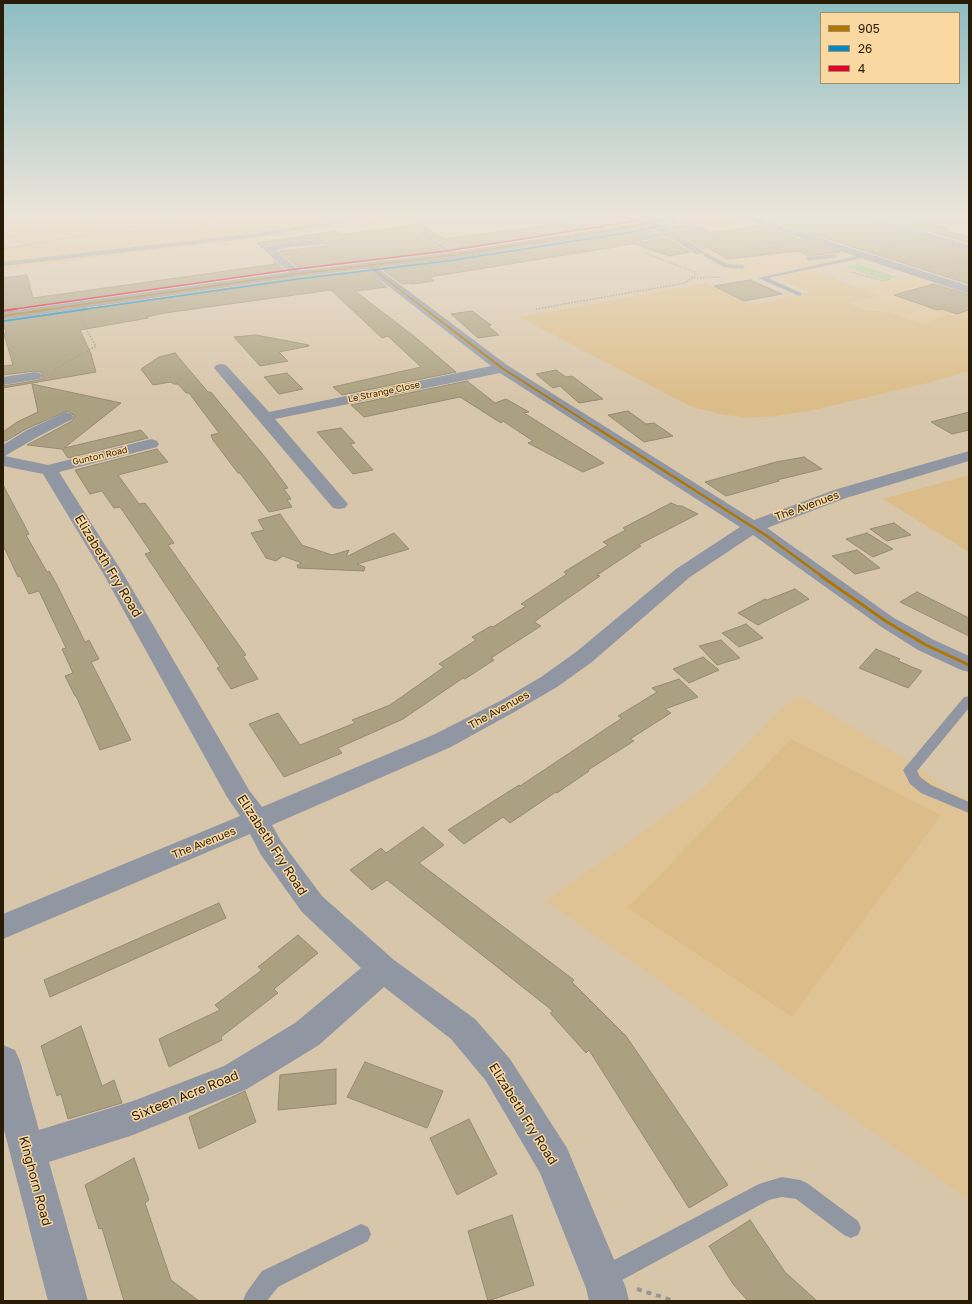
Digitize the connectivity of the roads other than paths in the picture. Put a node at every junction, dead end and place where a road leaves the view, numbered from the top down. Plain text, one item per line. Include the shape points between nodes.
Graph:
1 (277, 277) edge
2 (383, 277) edge
3 (766, 277) edge
4 (929, 277) edge
5 (969, 290) edge
6 (799, 294) dead end
7 (3, 316) edge
8 (221, 368) dead end
9 (502, 368) junction
10 (35, 376) dead end
11 (3, 381) edge
12 (66, 417) dead end
13 (265, 417) junction
14 (151, 444) dead end
15 (3, 452) edge
16 (969, 456) edge
17 (3, 461) edge
18 (49, 470) junction
19 (339, 504) dead end
20 (753, 527) junction
21 (969, 665) edge
22 (969, 700) edge
23 (969, 808) edge
24 (256, 822) junction
25 (3, 927) edge
26 (383, 969) junction
27 (3, 1061) edge
28 (28, 1151) junction
29 (851, 1228) dead end
30 (361, 1234) dead end
31 (610, 1283) edge
32 (68, 1301) edge
33 (254, 1301) edge

1 - 7 main road
2 - 9 street
3 - 6 lane via 761,278
4 - 5 street
8 - 13 street
9 - 13 street, Le Strange Close
9 - 20 street
10 - 11 street
12 - 15 street via 33,433
13 - 19 street
14 - 18 street, Gunton Road
16 - 20 street, The Avenues via 840,494
17 - 18 street
18 - 24 street, Elizabeth Fry Road via 114,575
20 - 21 street via 887,622
20 - 24 street, The Avenues via 683,573 584,657 549,682 442,741
22 - 23 lane via 910,770 915,780 926,789
24 - 25 street, The Avenues
24 - 26 street, Elizabeth Fry Road via 271,848 312,904
26 - 28 street, Sixteen Acre Road via 307,1034 235,1078 133,1118
26 - 31 street, Elizabeth Fry Road via 463,1029 498,1070 554,1161
27 - 28 street, Kinghorn Road
28 - 32 street, Kinghorn Road
29 - 31 lane via 800,1190 782,1187 766,1192
30 - 33 lane via 270,1279

